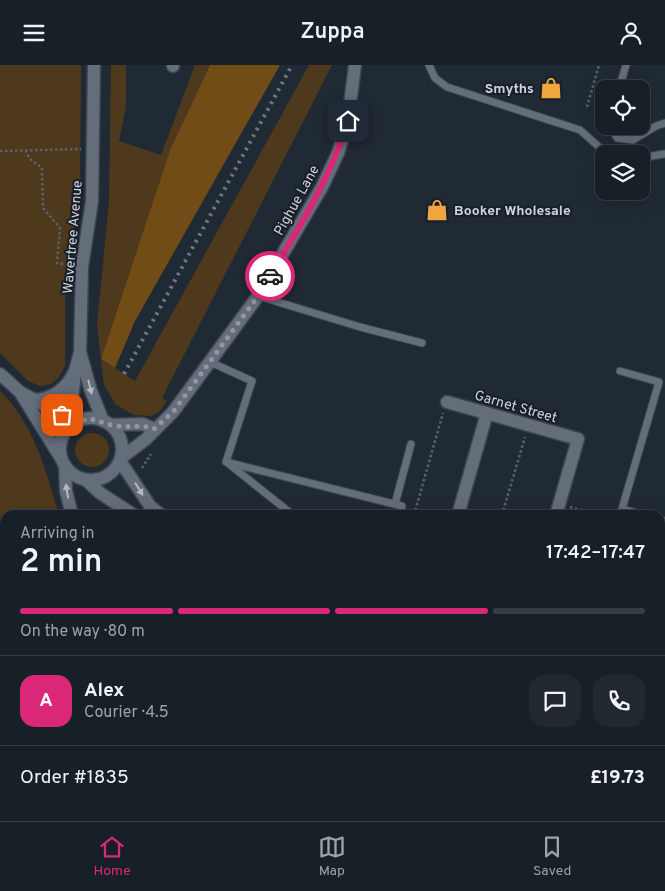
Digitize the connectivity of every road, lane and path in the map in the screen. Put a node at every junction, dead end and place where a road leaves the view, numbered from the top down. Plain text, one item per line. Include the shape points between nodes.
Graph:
1 (94, 65) edge
2 (355, 65) edge
3 (428, 65) edge
4 (599, 65) edge
5 (626, 65) edge
6 (622, 80) edge
7 (587, 107) dead end
8 (665, 123) edge
9 (650, 130) edge
10 (616, 135) edge
11 (641, 135) edge
12 (597, 145) edge
13 (92, 148) junction
14 (26, 150) junction
15 (0, 151) edge
16 (664, 154) edge
17 (650, 156) edge
18 (82, 267) junction
19 (258, 296) junction
20 (422, 343) dead end
21 (80, 352) junction
22 (208, 361) junction
23 (75, 371) junction
24 (620, 371) dead end
25 (0, 374) edge
26 (20, 392) junction
27 (36, 400) junction
28 (447, 402) joint
29 (487, 413) junction
30 (107, 423) junction
31 (74, 424) junction
32 (528, 427) junction
33 (154, 429) junction
34 (411, 444) dead end
35 (152, 451) dead end
36 (120, 460) junction
37 (226, 462) junction
38 (64, 464) junction
39 (140, 471) dead end
40 (86, 480) junction
41 (395, 504) junction
42 (558, 509) edge
43 (71, 510) edge
44 (126, 510) edge
45 (155, 510) edge
46 (287, 510) edge
47 (401, 510) edge
48 (415, 510) edge
49 (459, 510) edge
50 (503, 510) edge
51 (626, 510) edge

1 - 13 street, Wavertree Avenue
2 - 19 street, Pighue Lane via 348,121 338,153 322,187
3 - 12 lane via 435,78 447,87 580,130
4 - 7 path
5 - 6 lane
8 - 9 lane
10 - 11 lane via 633,140
13 - 14 path
13 - 18 street, Wavertree Avenue via 92,201
14 - 15 path
14 - 18 path via 29,158 42,168 43,208 60,228 57,263
16 - 17 lane
18 - 21 street, Wavertree Avenue
19 - 20 lane
19 - 22 street, Pighue Lane
21 - 23 street, Wavertree Avenue
21 -> 30 street, Wavertree Avenue via 91,391
22 - 33 street, Pighue Lane via 173,412
22 - 37 lane via 252,381
23 - 27 street via 57,394
23 - 31 street, Wavertree Avenue
24 - 51 lane via 659,382 622,509
25 - 26 street
26 - 27 street
26 - 38 street
27 - 31 street
28 - 29 street, Garnet Street
28 - 48 path
29 - 32 street, Garnet Street
29 - 49 street
30 - 31 street via 94,419
30 - 33 street via 143,424
30 - 36 street via 120,440
31 - 38 street via 62,442 60,452
32 - 42 street, Garnet Street via 578,439
32 - 50 path
33 - 36 street, Pighue Lane
34 - 41 lane
35 - 39 path
36 - 40 street via 106,477
36 -> 45 street
37 - 41 lane
37 - 46 lane
38 - 40 street
43 -> 38 street
40 - 44 street
41 - 47 lane via 402,506

